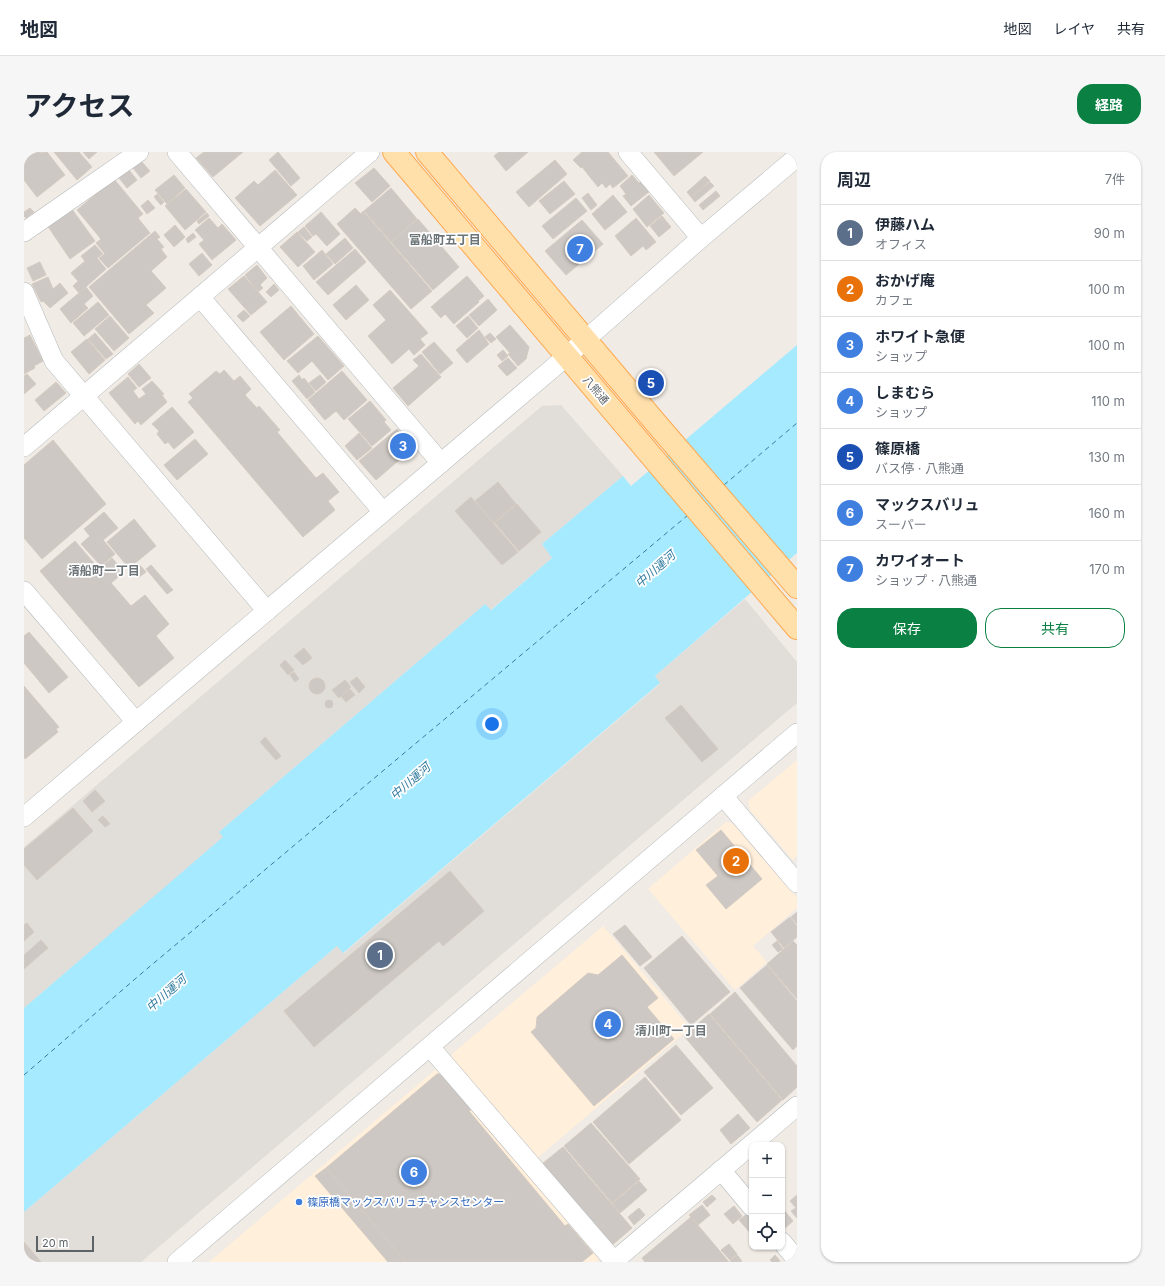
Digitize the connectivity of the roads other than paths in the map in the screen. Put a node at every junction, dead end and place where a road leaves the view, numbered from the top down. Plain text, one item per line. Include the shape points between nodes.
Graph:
1 (139, 152) edge
2 (177, 152) edge
3 (370, 152) edge
4 (394, 152) edge
5 (427, 152) edge
6 (628, 152) edge
7 (797, 157) edge
8 (24, 232) edge
9 (701, 238) junction
10 (258, 247) junction
11 (24, 292) edge
12 (200, 297) junction
13 (30, 325) edge
14 (585, 340) junction
15 (567, 356) junction
16 (84, 396) junction
17 (24, 447) edge
18 (441, 463) junction
19 (383, 512) junction
20 (795, 585) edge
21 (24, 590) edge
22 (267, 611) junction
23 (797, 628) edge
24 (136, 722) junction
25 (797, 733) edge
26 (723, 796) junction
27 (24, 817) edge
28 (797, 883) edge
29 (430, 1046) junction
30 (797, 1106) edge
31 (721, 1170) junction
32 (749, 1203) edge
33 (785, 1246) edge
34 (797, 1260) edge
35 (617, 1261) edge
36 (177, 1262) edge

1 - 8 street
2 - 10 street
3 - 10 street
4 - 15 main road, 八熊通
5 - 14 main road
6 - 9 street
7 - 9 street
9 - 14 street
10 - 12 street
10 - 18 street
11 - 13 street
12 - 16 street
12 - 19 street
13 - 16 street via 54,361
14 - 15 street
14 - 20 main road
15 - 18 street
15 - 23 main road, 八熊通
16 - 17 street
16 - 22 street
18 - 19 street
19 - 22 street
21 - 24 street
22 - 24 street
24 - 27 street
25 - 26 street
26 - 28 street
26 - 29 street
29 - 35 street
29 - 36 street
30 - 31 street
31 - 32 street
31 - 35 street
33 - 34 street

